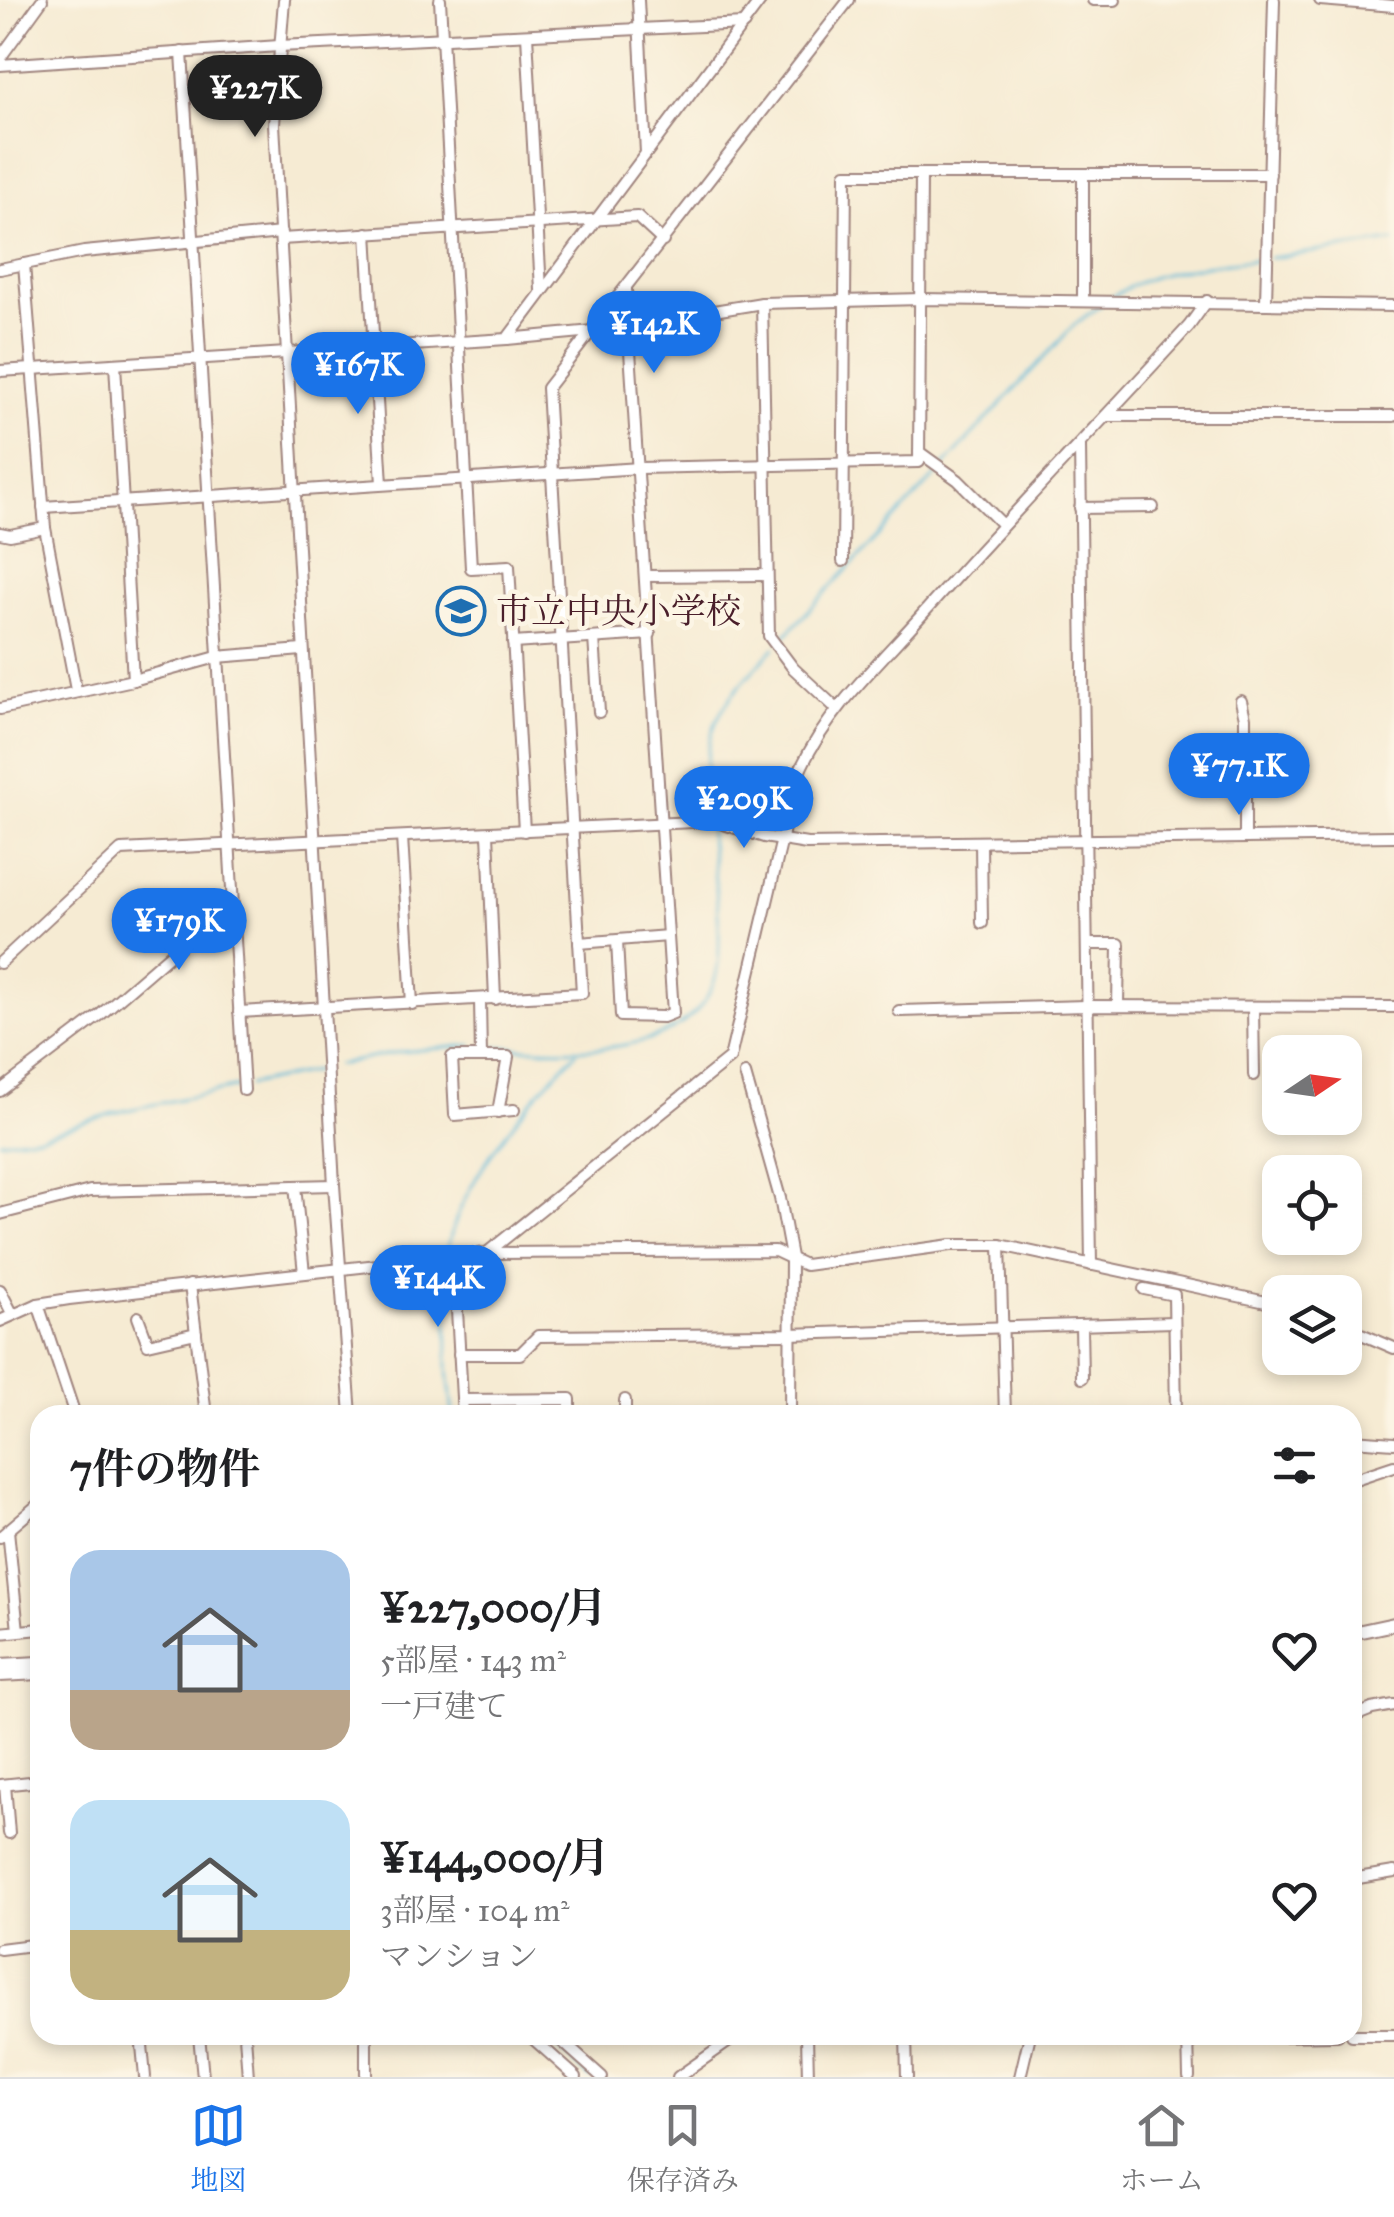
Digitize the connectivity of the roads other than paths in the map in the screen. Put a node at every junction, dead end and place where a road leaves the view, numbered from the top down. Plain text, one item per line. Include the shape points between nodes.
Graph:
1 (42, 0) edge
2 (284, 0) edge
3 (440, 0) edge
4 (638, 0) edge
5 (762, 0) edge
6 (849, 0) edge
7 (1093, 0) edge
8 (1115, 0) edge
9 (1274, 0) edge
10 (1320, 0) edge
11 (1394, 6) edge
12 (744, 24) junction
13 (639, 29) junction
14 (527, 35) junction
15 (443, 39) junction
16 (278, 46) junction
17 (182, 52) junction
18 (0, 62) edge
19 (646, 154) junction
20 (921, 174) junction
21 (1083, 174) junction
22 (1270, 174) junction
23 (596, 219) junction
24 (537, 222) junction
25 (453, 228) junction
26 (366, 234) junction
27 (281, 236) junction
28 (193, 241) junction
29 (663, 241) junction
30 (24, 264) junction
31 (0, 269) edge
32 (626, 288) junction
33 (541, 292) junction
34 (920, 299) junction
35 (845, 300) junction
36 (1084, 301) junction
37 (1207, 301) junction
38 (1266, 302) junction
39 (762, 304) junction
40 (1394, 306) edge
41 (630, 325) junction
42 (593, 330) junction
43 (507, 340) junction
44 (460, 343) junction
45 (374, 348) junction
46 (288, 353) junction
47 (200, 358) junction
48 (114, 364) junction
49 (31, 370) junction
50 (0, 371) edge
51 (1106, 416) junction
52 (1394, 416) edge
53 (1080, 446) junction
54 (919, 452) junction
55 (844, 464) junction
56 (765, 466) junction
57 (640, 468) junction
58 (554, 474) junction
59 (466, 480) junction
60 (382, 484) junction
61 (294, 490) junction
62 (207, 496) junction
63 (123, 501) junction
64 (43, 506) junction
65 (1153, 507) dead end
66 (1080, 508) junction
67 (1003, 525) junction
68 (45, 528) junction
69 (0, 534) edge
70 (843, 561) dead end
71 (767, 575) junction
72 (646, 576) junction
73 (650, 634) junction
74 (594, 638) junction
75 (562, 640) junction
76 (513, 643) junction
77 (302, 650) junction
78 (216, 657) junction
79 (133, 680) junction
80 (76, 690) junction
81 (1241, 701) dead end
82 (0, 709) edge
83 (838, 709) junction
84 (600, 712) dead end
85 (662, 824) junction
86 (573, 828) junction
87 (524, 831) junction
88 (488, 833) junction
89 (1394, 836) edge
90 (402, 837) junction
91 (1245, 838) junction
92 (782, 839) junction
93 (1084, 840) junction
94 (314, 842) junction
95 (981, 842) junction
96 (227, 846) junction
97 (231, 902) junction
98 (982, 923) dead end
99 (668, 936) junction
100 (617, 941) junction
101 (579, 943) junction
102 (1087, 944) junction
103 (0, 963) edge
104 (496, 999) junction
105 (480, 1000) junction
106 (412, 1004) junction
107 (1086, 1006) junction
108 (1118, 1006) junction
109 (1253, 1007) junction
110 (1394, 1007) edge
111 (324, 1008) junction
112 (899, 1011) dead end
113 (239, 1012) junction
114 (481, 1057) junction
115 (745, 1074) dead end
116 (1254, 1075) dead end
117 (244, 1090) dead end
118 (0, 1091) edge
119 (514, 1110) dead end
120 (498, 1112) junction
121 (334, 1185) junction
122 (295, 1186) junction
123 (0, 1214) edge
124 (1000, 1244) junction
125 (487, 1253) junction
126 (791, 1258) junction
127 (449, 1259) junction
128 (1091, 1265) junction
129 (340, 1270) junction
130 (304, 1273) junction
131 (190, 1285) junction
132 (1144, 1289) dead end
133 (0, 1290) edge
134 (1262, 1301) edge
135 (38, 1304) junction
136 (13, 1314) junction
137 (138, 1317) dead end
138 (0, 1321) edge
139 (1174, 1322) junction
140 (1082, 1324) junction
141 (1003, 1326) junction
142 (196, 1333) junction
143 (788, 1334) junction
144 (1362, 1334) edge
145 (1394, 1348) edge
146 (459, 1354) junction
147 (1082, 1378) dead end
148 (462, 1400) junction
149 (625, 1400) dead end
150 (72, 1405) edge
151 (205, 1405) edge
152 (350, 1405) edge
153 (462, 1405) edge
154 (570, 1405) edge
155 (625, 1405) edge
156 (790, 1405) edge
157 (1004, 1405) edge
158 (1176, 1405) edge
159 (1362, 1441) edge
160 (1394, 1443) edge
161 (1394, 1466) edge
162 (1362, 1477) edge
163 (30, 1512) edge
164 (4, 1534) edge
165 (1394, 1622) edge
166 (1362, 1623) edge
167 (30, 1630) edge
168 (1362, 1630) edge
169 (18, 1632) junction
170 (0, 1633) edge
171 (30, 1664) edge
172 (0, 1665) edge
173 (30, 1674) edge
174 (0, 1675) edge
175 (1394, 1706) edge
176 (1362, 1712) edge
177 (30, 1783) edge
178 (2, 1785) edge
179 (6, 1826) edge
180 (1394, 1872) edge
181 (1362, 1877) edge
182 (30, 1945) edge
183 (0, 1949) edge
184 (1394, 2034) edge
185 (1362, 2035) edge
186 (143, 2045) edge
187 (200, 2045) edge
188 (245, 2045) edge
189 (366, 2045) edge
190 (540, 2045) edge
191 (567, 2045) edge
192 (724, 2045) edge
193 (806, 2045) edge
194 (906, 2045) edge
195 (1028, 2045) edge
196 (1188, 2045) edge
197 (145, 2077) edge
198 (203, 2077) edge
199 (248, 2077) edge
200 (366, 2077) edge
201 (576, 2077) edge
202 (602, 2077) edge
203 (678, 2077) edge
204 (808, 2077) edge
205 (907, 2077) edge
206 (1020, 2077) edge
207 (1189, 2077) edge

1 - 18 street
2 - 16 street
3 - 15 street
4 - 13 street
5 - 12 street
6 - 29 street
7 - 8 street
9 - 22 street
10 - 11 street
12 - 13 street
12 - 19 street
13 - 14 street
13 - 19 street
14 - 15 street
14 - 24 street
15 - 16 street
15 - 25 street
16 - 17 street
16 - 27 street via 274,124
17 - 18 street
17 - 28 street
19 - 23 street
20 - 21 street
20 - 34 street
20 - 35 street via 846,174
21 - 22 street
21 - 36 street
22 - 38 street
23 - 24 street
23 - 29 street via 638,217
23 - 33 street
24 - 25 street
24 - 33 street
25 - 26 street
25 - 44 street
26 - 27 street
26 - 45 street
27 - 28 street
27 - 46 street
28 - 30 street
28 - 47 street
29 - 32 street
30 - 31 street
30 - 49 street
32 - 41 street
32 - 42 street
33 - 43 street
34 - 35 street
34 - 36 street
34 - 54 street
35 - 39 street
35 - 55 street
36 - 37 street
37 - 38 street
37 - 51 street
38 - 40 street
39 - 41 street
39 - 56 street
41 - 42 street
41 - 57 street
42 - 43 street
42 - 58 street via 547,388
43 - 44 street
44 - 45 street
44 - 59 street
45 - 46 street
45 - 60 street
46 - 47 street
46 - 61 street
47 - 48 street
47 - 62 street
48 - 49 street
48 - 63 street
49 - 50 street
49 - 64 street
51 - 52 street
51 - 53 street
53 - 66 street
53 - 67 street
54 - 55 street via 919,462
54 - 67 street
55 - 56 street
55 - 70 street
56 - 57 street
56 - 71 street
57 - 58 street
57 - 72 street
58 - 59 street
58 - 75 street
59 - 60 street
59 - 76 street via 471,568 509,566
60 - 61 street
61 - 62 street
61 - 77 street
62 - 63 street
62 - 78 street
63 - 64 street
63 - 79 street
64 - 68 street
65 - 66 street
66 - 93 street
67 - 83 street
68 - 69 street
68 - 80 street
71 - 72 street
71 - 83 street via 769,636
72 - 73 street
73 - 74 street
73 - 85 street
74 - 75 street
74 - 84 street
75 - 76 street
75 - 86 street
76 - 87 street
77 - 78 street
77 - 94 street
78 - 79 street
78 - 96 street
79 - 80 street
80 - 82 street
81 - 91 street
83 - 92 street via 802,766
85 - 86 street
85 - 92 street via 714,820
85 - 99 street
86 - 87 street
86 - 101 street
87 - 88 street
88 - 90 street
88 - 104 street
89 - 91 street
90 - 94 street
90 - 106 street
91 - 93 street
92 - 95 street
92 - 125 street via 730,1058
93 - 95 street
93 - 102 street
94 - 96 street
94 - 111 street
95 - 98 street
96 - 97 street
96 - 103 street via 121,850
97 - 113 street
97 - 118 street
99 - 100 street
99 - 100 street via 673,1012 664,1017 621,1016
100 - 101 street
101 - 104 street via 582,993
102 - 107 street
102 - 108 street via 1119,944
104 - 105 street
105 - 106 street
105 - 114 street
106 - 111 street
107 - 108 street
107 - 112 street
107 - 128 street
108 - 109 street
109 - 110 street
109 - 116 street
111 - 113 street
111 - 121 street
113 - 117 street
114 - 120 street via 508,1057
114 - 120 street via 452,1057 455,1115
115 - 126 street
119 - 120 street
121 - 122 street
121 - 129 street
122 - 123 street via 90,1191
122 - 130 street
124 - 126 street via 805,1265
124 - 128 street
124 - 141 street
125 - 126 street via 775,1250
125 - 127 street
126 - 143 street
127 - 129 street
127 - 146 street
128 - 134 street
129 - 130 street
129 - 152 street
130 - 131 street
131 - 135 street
131 - 142 street
132 - 139 street via 1174,1295
133 - 136 street
135 - 136 street
135 - 150 street
136 - 138 street
137 - 142 street via 148,1344
139 - 140 street
139 - 158 street
140 - 141 street
140 - 147 street
141 - 143 street
141 - 157 street
142 - 151 street
143 - 146 street via 538,1336 520,1354
143 - 156 street
144 - 145 street
146 - 148 street
148 - 153 street
148 - 154 street via 570,1399
149 - 155 street
159 - 160 street
161 - 162 street
163 - 164 street
164 - 169 street
165 - 166 main road
165 - 168 main road
167 - 169 street
169 - 170 street
171 - 172 main road
173 - 174 main road
175 - 176 street
177 - 178 street
178 - 179 street
180 - 181 street
182 - 183 street
184 - 185 street
186 - 197 street
187 - 198 street
188 - 199 street
189 - 200 street
190 - 201 street
191 - 202 street
192 - 203 street
193 - 204 street
194 - 205 street
195 - 206 street
196 - 207 street

